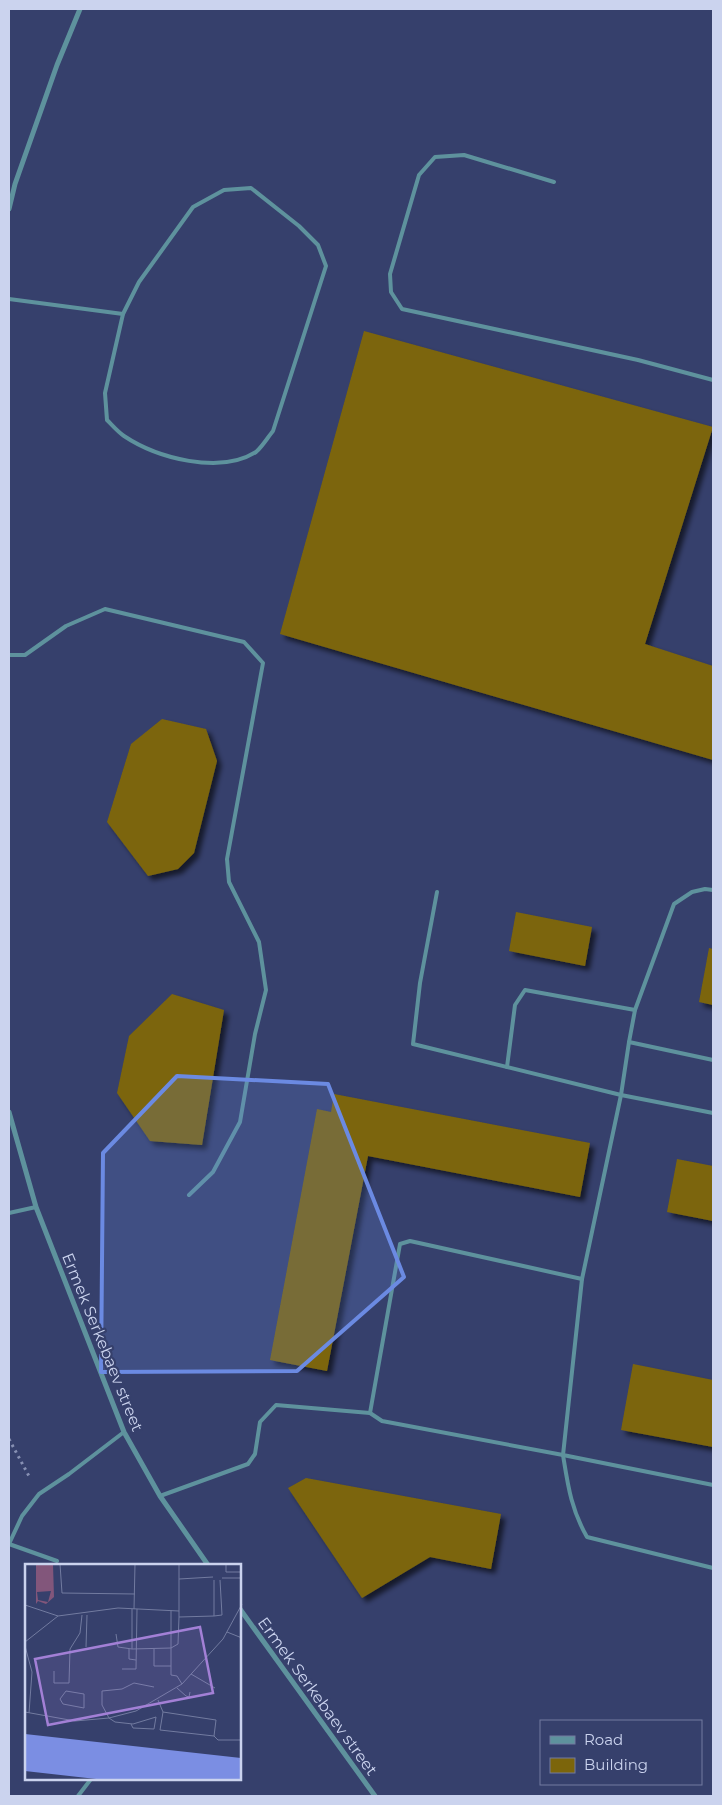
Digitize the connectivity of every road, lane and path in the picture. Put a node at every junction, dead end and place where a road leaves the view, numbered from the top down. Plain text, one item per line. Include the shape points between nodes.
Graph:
1 (80, 9) edge
2 (554, 182) dead end
3 (9, 209) edge
4 (9, 299) edge
5 (123, 314) junction
6 (713, 380) edge
7 (9, 655) edge
8 (713, 890) edge
9 (437, 892) dead end
10 (636, 1010) junction
11 (629, 1042) junction
12 (713, 1060) edge
13 (507, 1067) junction
14 (620, 1095) junction
15 (9, 1112) edge
16 (713, 1113) edge
17 (190, 1195) dead end
18 (36, 1207) junction
19 (9, 1212) edge
20 (582, 1279) junction
21 (370, 1413) junction
22 (124, 1432) junction
23 (9, 1439) edge
24 (563, 1455) junction
25 (713, 1485) edge
26 (39, 1494) junction
27 (160, 1496) junction
28 (57, 1561) dead end
29 (207, 1564) edge
30 (713, 1568) edge
31 (241, 1611) edge
32 (89, 1780) edge
33 (78, 1796) edge
34 (375, 1796) edge

1 - 3 street via 57,65
2 - 6 lane via 464,155 435,157 419,175 390,274 391,292 402,309 638,360
4 - 5 lane
5 - 5 lane via 139,282 193,206 224,190 251,188 318,245 326,266 273,431 257,451 234,462 199,463 153,451 123,436 107,420 105,393
7 - 17 lane via 25,655 66,626 105,610 244,642 263,663 227,859 229,882 259,942 266,990 240,1122 213,1172
8 - 10 lane via 692,892 674,904
9 - 13 lane via 412,1044
10 - 11 lane
10 - 13 lane via 525,990 515,1005
11 - 12 lane
11 - 14 lane
13 - 14 lane
14 - 16 lane
14 - 20 lane
15 - 18 street, Ermek Serkebaev street
18 - 19 lane
18 - 22 street, Ermek Serkebaev street
20 - 21 lane via 410,1241 400,1244
20 - 24 lane
21 - 24 lane via 382,1421
21 - 27 lane via 276,1405 260,1422 255,1454 248,1464
22 - 26 lane
22 - 27 street, Ermek Serkebaev street
23 - 26 path
24 - 25 lane
24 - 30 lane via 576,1517 587,1537
26 - 28 lane via 22,1516 9,1544
27 - 29 street, Ermek Serkebaev street
31 - 34 street, Ermek Serkebaev street
32 - 33 lane

